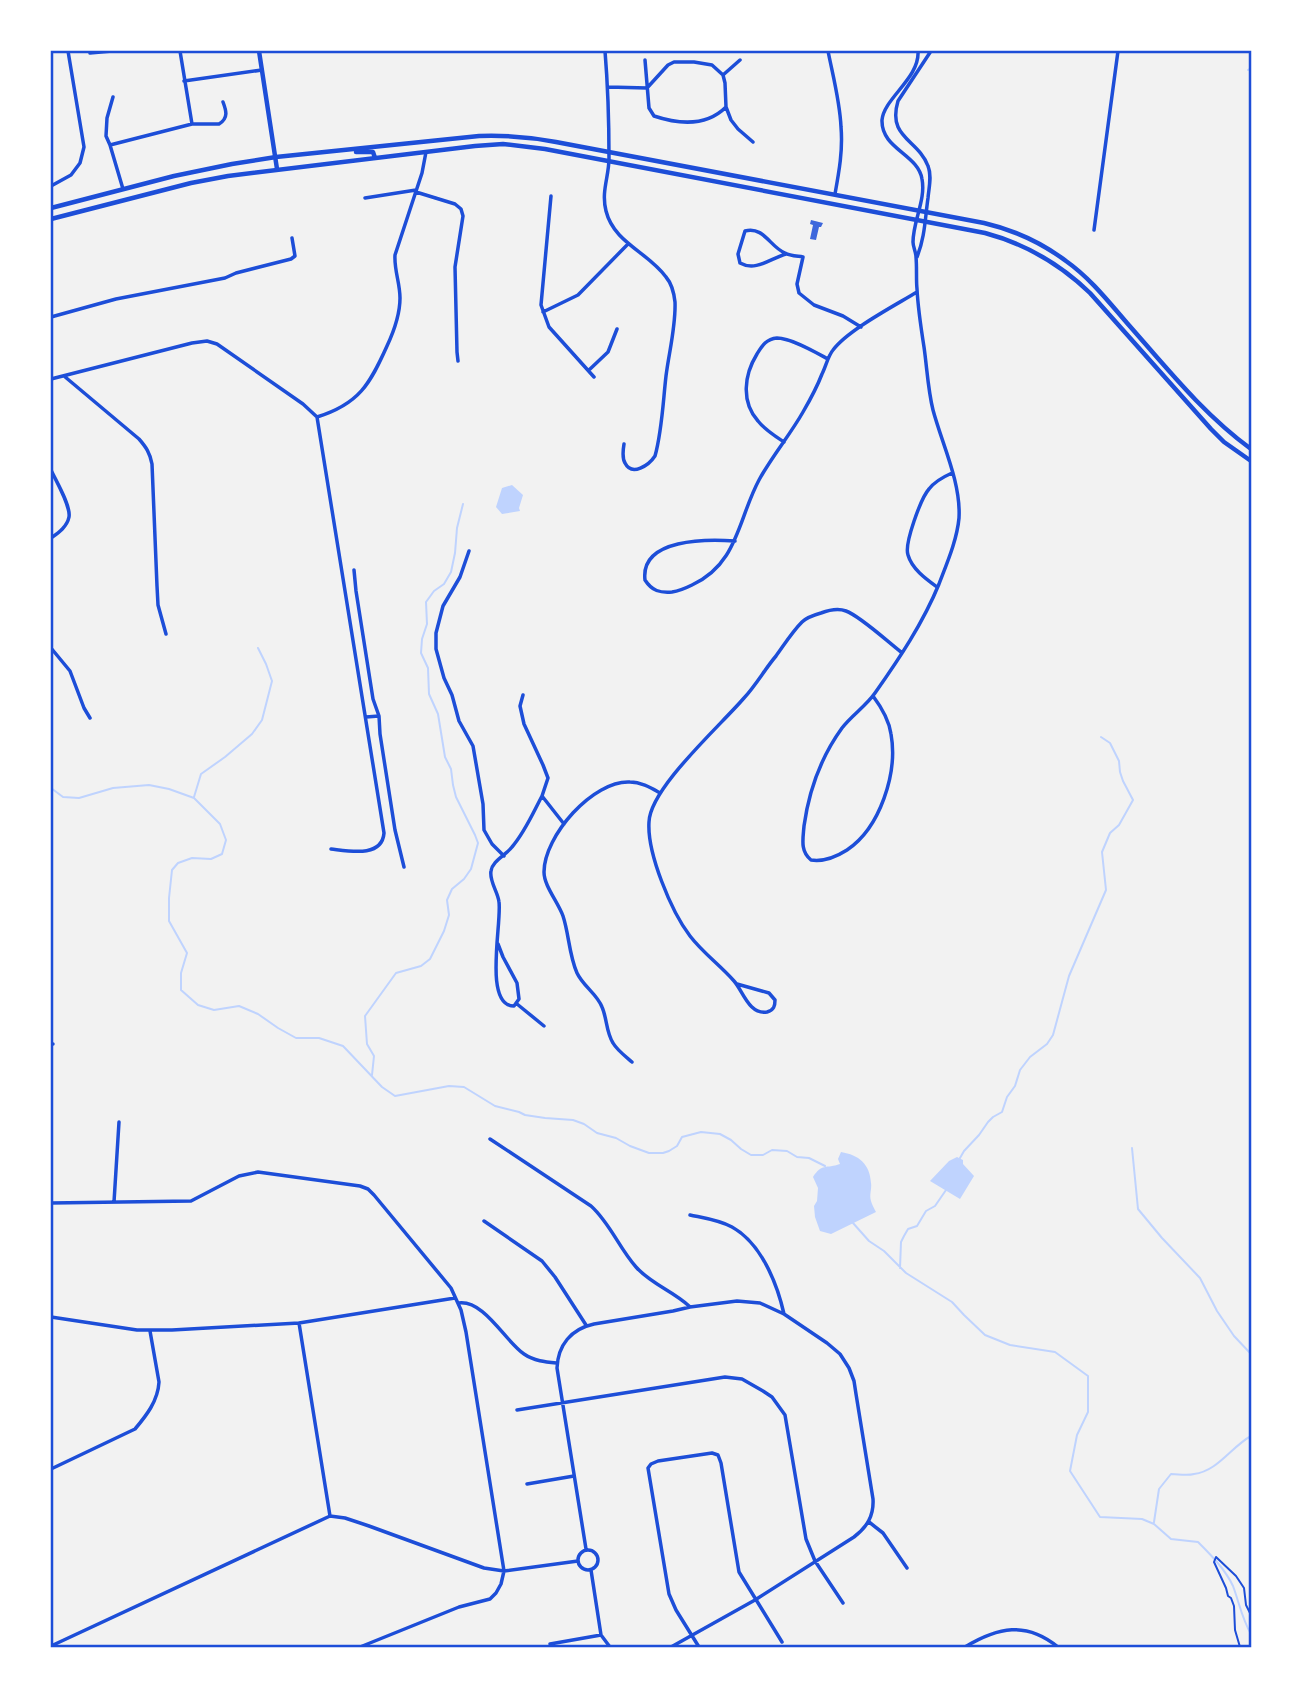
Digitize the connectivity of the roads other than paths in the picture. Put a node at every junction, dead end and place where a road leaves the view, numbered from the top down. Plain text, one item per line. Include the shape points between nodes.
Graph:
1 (68, 51) edge
2 (112, 51) edge
3 (180, 51) edge
4 (259, 51) edge
5 (605, 51) edge
6 (828, 51) edge
7 (918, 51) edge
8 (931, 51) edge
9 (1118, 51) edge
10 (90, 53) dead end
11 (645, 60) dead end
12 (740, 60) dead end
13 (262, 71) junction
14 (723, 75) junction
15 (184, 81) junction
16 (608, 87) junction
17 (647, 88) junction
18 (113, 97) dead end
19 (223, 102) dead end
20 (726, 107) junction
21 (192, 124) junction
22 (753, 142) dead end
23 (110, 145) junction
24 (352, 151) junction
25 (426, 152) junction
26 (609, 152) junction
27 (276, 158) junction
28 (376, 158) junction
29 (609, 162) junction
30 (209, 168) junction
31 (277, 169) junction
32 (216, 178) junction
33 (51, 186) edge
34 (123, 189) junction
35 (416, 191) junction
36 (835, 194) junction
37 (551, 196) dead end
38 (365, 198) dead end
39 (51, 208) edge
40 (919, 210) junction
41 (928, 212) junction
42 (51, 219) edge
43 (917, 220) junction
44 (926, 222) junction
45 (1094, 230) dead end
46 (292, 238) dead end
47 (628, 244) junction
48 (786, 254) junction
49 (916, 259) junction
50 (917, 292) junction
51 (543, 312) junction
52 (51, 317) edge
53 (861, 327) junction
54 (617, 329) dead end
55 (828, 359) junction
56 (458, 361) dead end
57 (589, 370) junction
58 (64, 376) junction
59 (594, 377) dead end
60 (51, 379) edge
61 (317, 417) junction
62 (784, 442) junction
63 (624, 444) dead end
64 (1251, 449) edge
65 (1251, 461) edge
66 (51, 470) edge
67 (952, 473) junction
68 (51, 538) edge
69 (735, 541) junction
70 (469, 551) dead end
71 (354, 570) dead end
72 (937, 587) junction
73 (166, 634) dead end
74 (51, 648) edge
75 (901, 652) junction
76 (523, 695) dead end
77 (873, 696) junction
78 (379, 716) junction
79 (366, 717) junction
80 (90, 718) dead end
81 (660, 793) junction
82 (542, 796) junction
83 (564, 824) junction
84 (331, 849) dead end
85 (504, 856) junction
86 (404, 867) dead end
87 (498, 944) junction
88 (737, 984) junction
89 (517, 1004) junction
90 (544, 1026) dead end
91 (632, 1062) dead end
92 (119, 1122) dead end
93 (490, 1139) dead end
94 (114, 1202) junction
95 (51, 1203) edge
96 (690, 1215) dead end
97 (484, 1222) dead end
98 (457, 1300) junction
99 (690, 1307) junction
100 (784, 1314) junction
101 (51, 1317) edge
102 (299, 1324) junction
103 (586, 1326) junction
104 (150, 1331) junction
105 (557, 1363) junction
106 (563, 1404) junction
107 (517, 1410) dead end
108 (51, 1469) edge
109 (574, 1476) junction
110 (527, 1484) dead end
111 (330, 1516) junction
112 (869, 1522) junction
113 (586, 1549) junction
114 (578, 1561) junction
115 (816, 1561) junction
116 (907, 1568) dead end
117 (591, 1570) junction
118 (504, 1571) junction
119 (755, 1600) junction
120 (843, 1603) dead end
121 (601, 1635) junction
122 (692, 1635) junction
123 (782, 1642) dead end
124 (550, 1644) dead end
125 (51, 1646) edge
126 (360, 1647) edge
127 (610, 1647) edge
128 (671, 1647) edge
129 (699, 1647) edge
130 (965, 1647) edge
131 (1058, 1647) edge

1 - 33 street via 84,147 71,175
2 - 10 street
3 - 15 street
4 - 13 main road
5 - 16 street
6 - 36 street via 842,129
7 - 40 street via 915,68 882,121 894,148 918,166 922,175
8 - 41 street via 895,110 901,133 928,164
9 - 45 street
11 - 17 street
12 - 14 street
13 - 15 street
13 - 27 main road
14 - 17 street via 709,64 677,61
14 - 20 street
15 - 21 street
16 - 17 street
16 - 26 street
17 - 20 street via 650,112 667,120 707,120
18 - 23 street via 106,126
19 - 21 street via 226,114 222,123
20 - 22 street via 734,125
21 - 23 street
23 - 34 street
24 - 26 main road via 502,135
24 - 27 main road
24 - 28 main road via 373,152
25 - 28 main road
25 - 29 main road via 514,145
25 - 35 street
26 - 29 street
26 - 36 main road
27 - 30 main road
27 - 31 main road
28 - 31 main road
29 - 43 main road
29 - 47 street via 603,193 606,210 613,228
30 - 32 main road
30 - 34 main road
31 - 32 main road
32 - 42 main road
34 - 39 main road
35 - 38 street
35 - 56 street via 456,204 462,212 455,270
35 - 61 street via 395,255 400,304 390,340 369,383 345,405
36 - 40 main road
37 - 51 street via 540,302
40 - 41 main road
40 - 43 street
41 - 44 street
41 - 64 main road via 1007,229 1068,263 1103,295 1213,419
43 - 44 main road
43 - 49 street
44 - 49 street
44 - 65 main road via 1006,239 1060,267 1090,293 1211,429
46 - 52 street via 295,256 291,259
47 - 51 street via 578,295
47 - 63 street via 670,282 675,307 654,456 645,467 630,468 624,463
48 - 48 street via 751,230 745,231 737,254 740,263 750,267
48 - 53 street via 803,257 799,293
49 - 50 street
50 - 53 street
50 - 67 street via 930,395
51 - 57 street via 551,330
53 - 55 street via 835,347
54 - 57 street via 608,352
55 - 62 street
55 - 62 street via 778,338 764,343 754,359 746,382 751,409 758,421
57 - 59 street
58 - 60 street
58 - 61 street via 207,341
58 - 73 street via 147,449 152,464 158,597
61 - 79 street
62 - 69 street via 754,491
66 - 68 street via 69,517
67 - 72 street via 958,521
67 - 72 street via 926,494 907,546 915,569
69 - 69 street via 714,571 680,590 657,591 645,580 645,568 652,558 669,547 698,540
70 - 85 street via 443,606 436,649 473,746 484,830
71 - 78 street
72 - 75 street
74 - 80 street via 70,671
75 - 77 street
75 - 81 street via 845,610 805,619 744,698
76 - 82 street via 520,706 526,732 548,778
77 - 77 street via 845,724 818,772 803,840 804,852 811,860 827,859 851,847 879,812 889,780 892,739 887,717
78 - 79 street
78 - 86 street
79 - 84 street via 384,836 373,850
81 - 83 street via 639,783 617,784 592,796
81 - 88 street via 651,811 649,831 670,900 690,936
82 - 83 street
82 - 85 street
83 - 91 street via 551,845 544,876 563,918 578,975 601,1006 613,1043
85 - 87 street via 490,872 500,903
87 - 89 street via 517,983
87 - 89 street via 498,993 507,1006
88 - 88 street via 769,993 774,1007 765,1012 753,1008
89 - 90 street
92 - 94 street
93 - 99 street via 591,1206 638,1270
94 - 95 street
94 - 98 street via 191,1200 258,1172 360,1185 374,1195
96 - 100 street via 726,1225 748,1240 767,1266
97 - 103 street via 546,1265
98 - 102 street
98 - 105 street via 477,1308 525,1354
98 - 118 street
99 - 100 street via 753,1301
99 - 103 street
100 - 112 street via 835,1350 852,1374 873,1499
101 - 104 street
102 - 104 street
102 - 111 street
103 - 105 street via 564,1342
104 - 108 street via 159,1390 142,1420 135,1429
105 - 106 street
106 - 107 street
106 - 109 street
106 - 115 street via 729,1377 772,1397 787,1420 804,1530
109 - 110 street
109 - 113 street
111 - 118 street
111 - 125 street
112 - 115 street
112 - 116 street via 883,1533
113 - 114 street
113 - 117 street via 598,1556 597,1566
114 - 117 street
114 - 118 street
115 - 119 street
115 - 120 street
117 - 121 street
118 - 126 street via 490,1599
119 - 122 street
119 - 122 street via 739,1572 718,1455 652,1463 648,1468 669,1594
119 - 123 street
121 - 124 street
121 - 127 street
122 - 128 street
122 - 129 street
130 - 131 street via 988,1634 1017,1629 1038,1634

